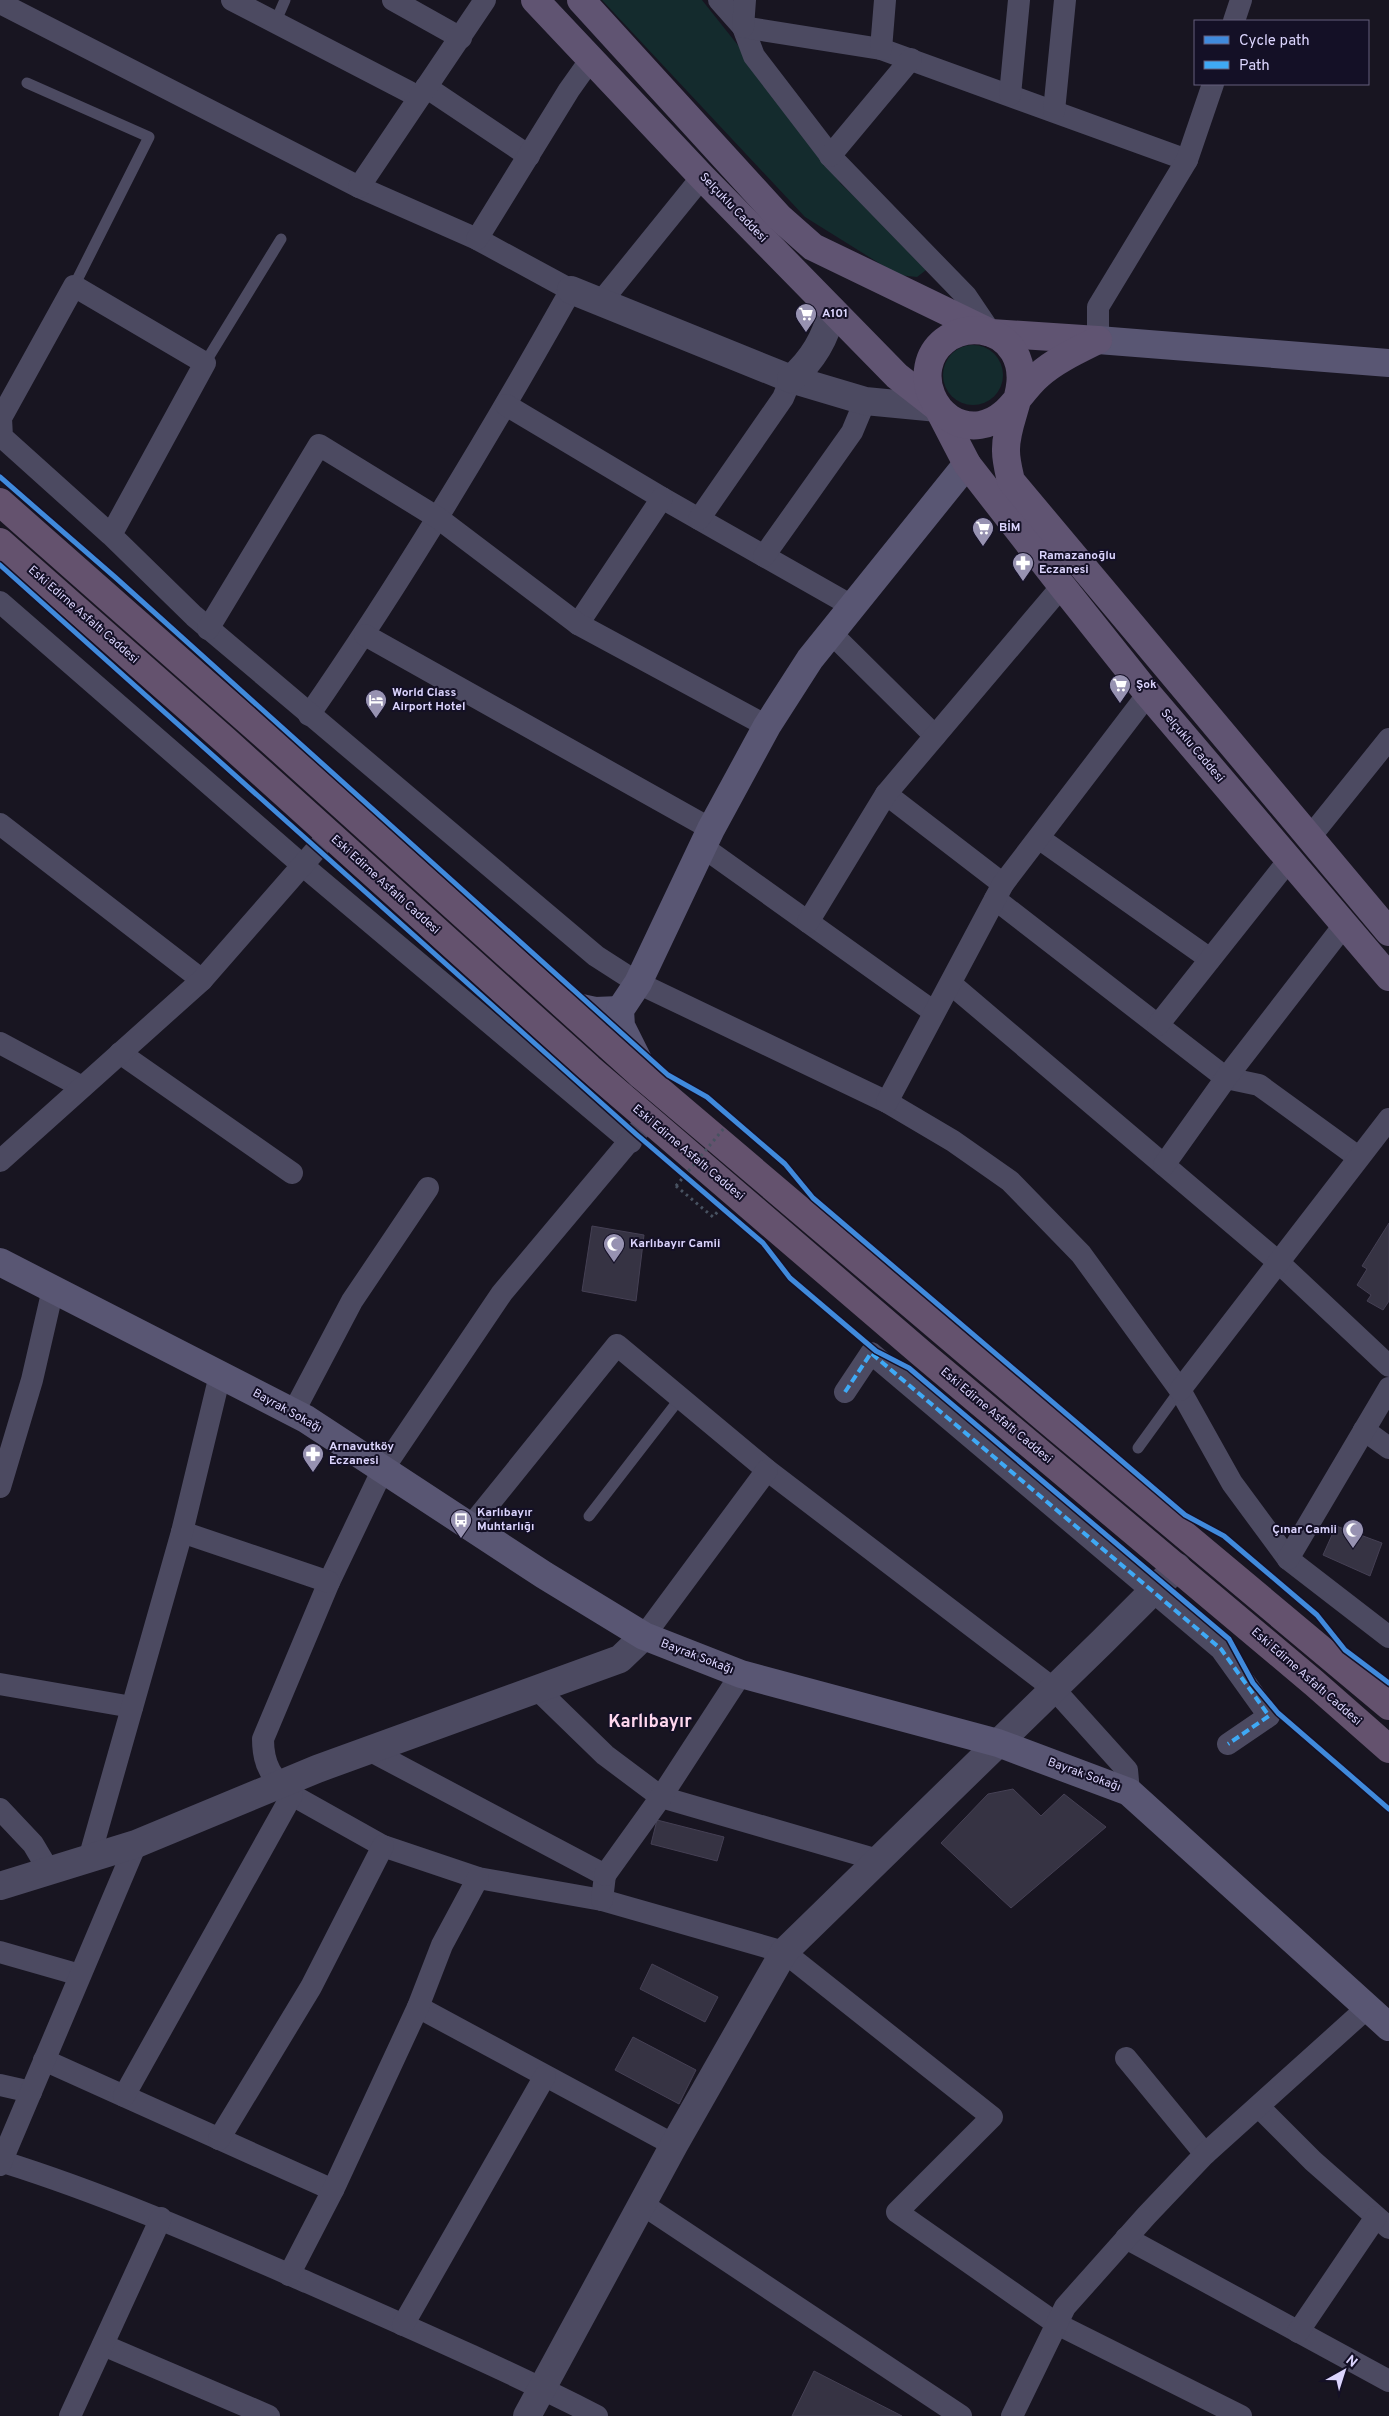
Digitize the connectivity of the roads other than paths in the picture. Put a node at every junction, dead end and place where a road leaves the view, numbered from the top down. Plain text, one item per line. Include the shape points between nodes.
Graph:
1 (232, 0) edge
2 (285, 0) edge
3 (393, 0) edge
4 (485, 0) edge
5 (535, 0) edge
6 (581, 0) edge
7 (719, 0) edge
8 (746, 0) edge
9 (885, 0) edge
10 (1019, 0) edge
11 (1065, 0) edge
12 (1241, 0) edge
13 (0, 4) edge
14 (1234, 20) edge
15 (275, 23) junction
16 (743, 28) junction
17 (461, 38) junction
18 (881, 49) junction
19 (591, 59) junction
20 (911, 59) junction
21 (27, 83) dead end
22 (1213, 85) edge
23 (422, 92) junction
24 (1010, 95) junction
25 (1054, 111) junction
26 (529, 156) junction
27 (830, 156) junction
28 (1187, 160) junction
29 (702, 177) junction
30 (359, 187) junction
31 (477, 239) junction
32 (281, 240) dead end
33 (74, 286) junction
34 (571, 290) junction
35 (600, 303) junction
36 (832, 310) junction
37 (991, 333) junction
38 (1098, 340) junction
39 (205, 363) junction
40 (1389, 363) edge
41 (790, 379) junction
42 (1017, 398) junction
43 (865, 401) junction
44 (506, 405) junction
45 (938, 408) junction
46 (967, 464) junction
47 (662, 498) junction
48 (0, 502) edge
49 (438, 518) junction
50 (699, 519) junction
51 (112, 535) junction
52 (0, 542) edge
53 (764, 556) junction
54 (1062, 586) junction
55 (0, 602) edge
56 (852, 606) junction
57 (578, 624) junction
58 (208, 629) junction
59 (831, 633) junction
60 (365, 635) junction
61 (1148, 694) junction
62 (309, 715) junction
63 (767, 726) junction
64 (935, 736) junction
65 (1389, 739) edge
66 (886, 794) junction
67 (0, 824) edge
68 (329, 835) junction
69 (1310, 837) junction
70 (707, 838) junction
71 (1040, 839) junction
72 (1289, 860) junction
73 (301, 864) junction
74 (999, 892) junction
75 (808, 922) junction
76 (1346, 924) junction
77 (1389, 932) edge
78 (1210, 959) junction
79 (1389, 977) edge
80 (202, 980) junction
81 (638, 983) junction
82 (951, 984) junction
83 (563, 1004) junction
84 (620, 1010) junction
85 (934, 1012) junction
86 (1158, 1025) junction
87 (0, 1043) edge
88 (120, 1052) junction
89 (642, 1075) junction
90 (1226, 1078) junction
91 (82, 1087) junction
92 (887, 1102) junction
93 (1389, 1119) edge
94 (648, 1120) junction
95 (631, 1142) junction
96 (1358, 1157) junction
97 (0, 1161) edge
98 (1164, 1165) junction
99 (292, 1173) dead end
100 (428, 1188) dead end
101 (0, 1262) edge
102 (1277, 1262) junction
103 (53, 1289) junction
104 (1389, 1366) edge
105 (220, 1375) junction
106 (1389, 1388) edge
107 (1180, 1390) junction
108 (845, 1392) dead end
109 (681, 1397) junction
110 (293, 1413) junction
111 (1364, 1430) junction
112 (1138, 1448) dead end
113 (1389, 1448) edge
114 (383, 1469) junction
115 (767, 1470) junction
116 (0, 1487) edge
117 (589, 1516) dead end
118 (471, 1526) junction
119 (182, 1532) junction
120 (1288, 1559) junction
121 (1177, 1567) junction
122 (329, 1582) junction
123 (1152, 1592) junction
124 (644, 1636) junction
125 (1389, 1637) edge
126 (741, 1674) junction
127 (0, 1684) edge
128 (536, 1688) junction
129 (1054, 1689) junction
130 (1389, 1706) edge
131 (132, 1707) junction
132 (998, 1743) junction
133 (1228, 1744) dead end
134 (1389, 1749) edge
135 (371, 1751) junction
136 (286, 1790) junction
137 (1129, 1792) junction
138 (661, 1797) junction
139 (0, 1809) edge
140 (136, 1844) junction
141 (383, 1846) junction
142 (89, 1859) junction
143 (878, 1860) junction
144 (49, 1871) junction
145 (605, 1875) junction
146 (478, 1878) junction
147 (0, 1886) edge
148 (602, 1900) junction
149 (0, 1952) edge
150 (784, 1952) junction
151 (80, 1975) junction
152 (418, 2006) junction
153 (1367, 2008) junction
154 (1389, 2027) edge
155 (1126, 2058) dead end
156 (44, 2060) junction
157 (545, 2076) junction
158 (0, 2085) edge
159 (31, 2092) junction
160 (124, 2096) junction
161 (1259, 2107) junction
162 (219, 2139) junction
163 (674, 2145) junction
164 (1205, 2154) junction
165 (0, 2162) edge
166 (334, 2190) junction
167 (642, 2204) junction
168 (161, 2218) junction
169 (1382, 2222) edge
170 (1126, 2238) junction
171 (289, 2275) junction
172 (1057, 2324) junction
173 (403, 2325) junction
174 (1298, 2332) junction
175 (103, 2345) junction
176 (1389, 2381) edge
177 (542, 2388) junction
178 (70, 2416) edge
179 (270, 2416) edge
180 (527, 2416) edge
181 (597, 2416) edge
182 (961, 2416) edge
183 (1012, 2416) edge
184 (1241, 2416) edge

1 - 15 street
2 - 15 lane
3 - 17 street
4 - 17 street
5 - 19 main road, Selçuklu Caddesi
6 - 37 main road via 779,217 813,247
7 - 16 street
8 - 16 street
9 - 18 street
10 - 24 street
11 - 25 street
12 - 14 street
13 - 30 street
15 - 23 street
16 - 18 street
16 - 27 street via 754,56
17 - 23 street
18 - 20 street
19 - 26 street
19 - 29 main road, Selçuklu Caddesi
20 - 24 street
20 - 27 street
21 - 33 lane via 149,137
22 - 28 street
23 - 26 street
23 - 30 street
24 - 25 street
25 - 28 street
26 - 31 street
27 - 37 street via 966,296
28 - 38 street via 1098,307
29 - 35 street
29 - 36 main road, Selçuklu Caddesi
30 - 31 street
31 - 34 street
32 - 39 lane
33 - 39 street
33 - 51 street via 1,418 2,437
34 - 35 street
34 - 44 street
35 - 41 street
36 - 41 street via 828,330 807,365
36 - 45 main road, Selçuklu Caddesi via 897,376
37 - 38 main road, Selçuklu Caddesi
37 - 42 main road via 1004,340 1020,366 1022,382
37 - 45 main road, Selçuklu Caddesi via 963,331 939,345 930,359 927,374 928,391
38 - 40 main road
38 - 42 main road, Selçuklu Caddesi via 1038,375
39 - 51 street
41 - 43 street
41 - 50 street via 783,398
42 - 45 main road, Selçuklu Caddesi via 1008,411 979,425 962,423
42 - 69 main road via 1006,451 1011,481
43 - 45 street
43 - 53 street via 852,432
44 - 47 street
44 - 49 street
45 - 46 main road, Selçuklu Caddesi
46 - 54 main road, Selçuklu Caddesi
46 - 56 main road
47 - 50 street
47 - 57 street
48 - 83 highway
49 - 57 street
49 - 58 street via 319,445
49 - 60 street
50 - 53 street
51 - 58 street
52 - 68 highway, Eski Edirne Asfaltı Caddesi
53 - 56 street
54 - 61 main road, Selçuklu Caddesi
54 - 64 street
55 - 73 street
56 - 59 main road
57 - 63 street
58 - 62 street
59 - 63 main road via 810,659
59 - 64 street
60 - 62 street
60 - 70 street
61 - 71 street
61 - 72 main road, Selçuklu Caddesi
62 - 81 street via 596,956
63 - 70 main road
64 - 66 street
65 - 69 street
66 - 74 street
66 - 75 street
67 - 80 street
68 - 73 street
68 - 94 highway, Eski Edirne Asfaltı Caddesi
69 - 77 main road
70 - 75 street
70 - 81 main road
71 - 74 street
71 - 78 street
72 - 76 main road, Selçuklu Caddesi
72 - 78 street
73 - 80 street
73 - 95 street
74 - 82 street
74 - 86 street
75 - 85 street
76 - 79 main road, Selçuklu Caddesi
76 - 90 street
78 - 86 street
80 - 88 street
81 - 84 main road
81 - 92 street
82 - 85 street
82 - 98 street
83 - 84 main road via 595,1011
83 - 89 highway
84 - 89 main road via 621,1026
85 - 92 street
86 - 90 street
87 - 91 street
88 - 91 street
88 - 99 street
89 - 130 highway
90 - 96 street via 1259,1084
90 - 98 street
91 - 97 street
92 - 107 street via 953,1141 1010,1181 1081,1254
93 - 96 street
94 - 95 street
94 - 121 highway, Eski Edirne Asfaltı Caddesi
95 - 114 street via 502,1293
96 - 102 street
98 - 102 street
100 - 110 street via 352,1301
101 - 103 main road, Bayrak Sokağı
102 - 104 street
102 - 107 street
103 - 105 main road, Bayrak Sokağı
103 - 116 street via 32,1380
105 - 110 main road, Bayrak Sokağı
105 - 119 street
106 - 111 street
107 - 112 lane
107 - 120 street via 1232,1483
108 - 123 street via 872,1354
109 - 115 street
109 - 117 lane
109 - 118 street via 617,1345
110 - 114 main road, Bayrak Sokağı
111 - 113 street
111 - 120 street
114 - 118 main road, Bayrak Sokağı
114 - 122 street
115 - 124 street
115 - 129 street
118 - 124 main road, Bayrak Sokağı
119 - 122 street
119 - 131 street
120 - 125 street
121 - 123 street
121 - 134 highway, Eski Edirne Asfaltı Caddesi
122 - 136 street via 263,1739 266,1765
123 - 129 street
123 - 133 street via 1221,1649 1269,1716
124 - 126 main road, Bayrak Sokağı
124 - 128 street via 620,1660
126 - 132 main road, Bayrak Sokağı
126 - 138 street
127 - 131 street
128 - 135 street
128 - 138 street via 605,1755
129 - 132 street
129 - 137 street via 1127,1770
131 - 142 street
132 - 137 main road, Bayrak Sokağı
132 - 143 street
135 - 136 street
135 - 145 street
136 - 140 street
136 - 141 street
136 - 160 street
137 - 153 main road, Bayrak Sokağı
138 - 143 street
138 - 145 street
139 - 144 street via 33,1844
140 - 142 street
140 - 151 street
141 - 146 street
141 - 162 street via 311,1986
142 - 144 street
143 - 150 street
144 - 147 street
145 - 148 street
146 - 148 street
146 - 152 street via 442,1945
148 - 150 street
149 - 151 street
150 - 163 street
150 - 172 street via 992,2117 897,2212
151 - 156 street
152 - 157 street
152 - 166 street
153 - 154 main road, Bayrak Sokağı
153 - 161 street
155 - 164 street
156 - 159 street
156 - 160 street
157 - 163 street
157 - 173 street
158 - 159 street
159 - 165 street
160 - 162 street
161 - 164 street
161 - 169 street via 1313,2161
162 - 166 street
163 - 167 street
164 - 170 street
165 - 168 street
166 - 171 street
167 - 177 street
167 - 182 street
168 - 171 street
168 - 175 street
169 - 174 street
170 - 172 street via 1065,2307
170 - 174 street
171 - 173 street
172 - 183 street
172 - 184 street
173 - 177 street
174 - 176 street
175 - 178 street
175 - 179 street
177 - 180 street
177 - 181 street

